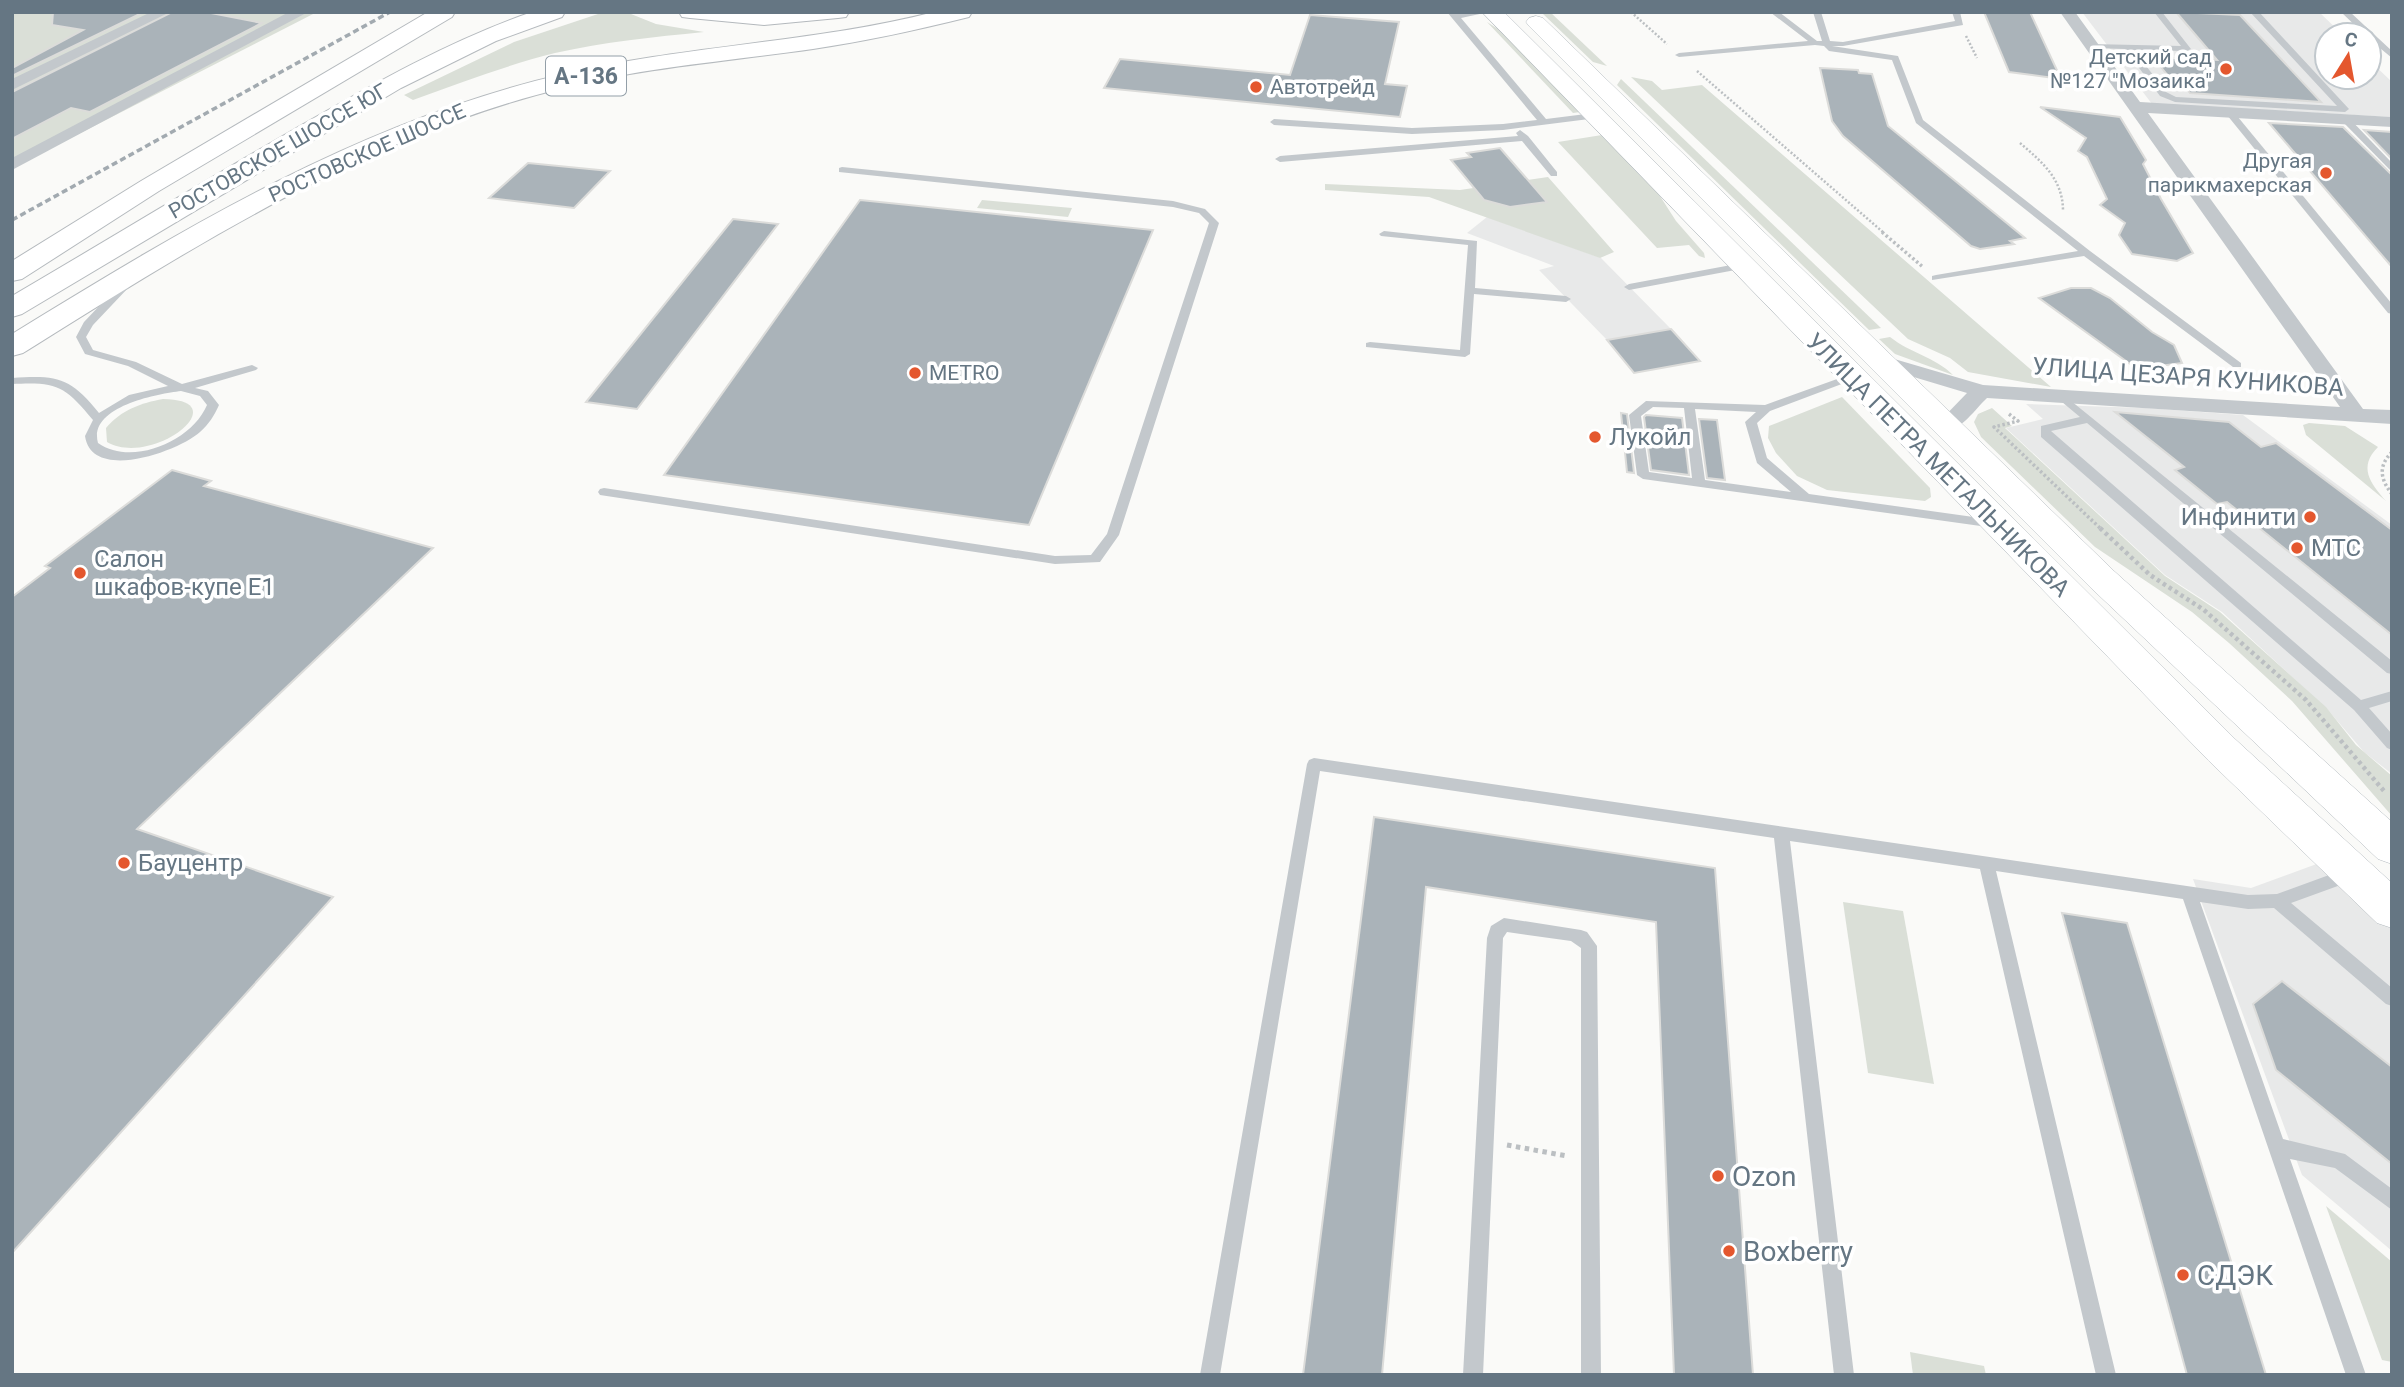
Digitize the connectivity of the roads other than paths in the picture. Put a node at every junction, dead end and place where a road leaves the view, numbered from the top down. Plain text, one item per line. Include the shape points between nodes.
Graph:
1 (163, 12) edge
2 (301, 12) edge
3 (444, 12) edge
4 (554, 12) edge
5 (690, 12) edge
6 (838, 12) edge
7 (899, 12) edge
8 (961, 12) edge
9 (1485, 12) edge
10 (1492, 12) edge
11 (1526, 12) edge
12 (1774, 12) edge
13 (1817, 12) edge
14 (1956, 12) edge
15 (2067, 12) edge
16 (2158, 12) edge
17 (2255, 12) edge
18 (2346, 12) edge
19 (1453, 14) edge
20 (1815, 43) junction
21 (1827, 43) junction
22 (2091, 46) junction
23 (2128, 48) junction
24 (1679, 55) road end
25 (2392, 56) edge
26 (12, 85) edge
27 (2134, 107) junction
28 (2230, 113) junction
29 (1594, 116) junction
30 (2349, 116) junction
31 (1274, 122) dead end
32 (2392, 122) edge
33 (1544, 123) junction
34 (1515, 126) junction
35 (1525, 138) junction
36 (1280, 159) dead end
37 (12, 165) edge
38 (2392, 169) edge
39 (842, 170) dead end
40 (1554, 174) dead end
41 (233, 214) junction
42 (1384, 234) dead end
43 (2086, 253) junction
44 (145, 264) junction
45 (1742, 266) junction
46 (12, 273) edge
47 (1936, 278) road end
48 (1629, 287) dead end
49 (1470, 291) junction
50 (1566, 299) dead end
51 (12, 308) edge
52 (2392, 311) edge
53 (1370, 345) dead end
54 (12, 347) edge
55 (1884, 362) junction
56 (2237, 365) dead end
57 (252, 368) dead end
58 (1851, 377) junction
59 (12, 381) edge
60 (181, 388) junction
61 (1982, 391) junction
62 (2060, 395) junction
63 (1689, 405) junction
64 (1766, 409) junction
65 (2357, 415) junction
66 (2392, 417) edge
67 (2089, 419) junction
68 (99, 420) junction
69 (1947, 425) junction
70 (1699, 483) junction
71 (604, 492) dead end
72 (1805, 497) junction
73 (1997, 524) junction
74 (2392, 669) edge
75 (2392, 696) edge
76 (2359, 706) junction
77 (2392, 744) edge
78 (1781, 833) junction
79 (2392, 847) edge
80 (1986, 863) junction
81 (2353, 873) junction
82 (2189, 893) junction
83 (2277, 901) junction
84 (2392, 910) edge
85 (2392, 999) edge
86 (2277, 1147) junction
87 (2392, 1201) edge
88 (1210, 1375) edge
89 (1473, 1375) edge
90 (1591, 1375) edge
91 (1844, 1375) edge
92 (2106, 1375) edge
93 (2356, 1375) edge

1 - 26 street
2 - 37 street
3 - 46 main road
4 - 51 main road, РОСТОВСКОЕ ШОССЕ ЮГ via 437,60
5 - 6 main road via 764,19
7 - 41 main road, А-136 via 834,26 575,61 501,80 390,123
8 - 41 main road, РОСТОВСКОЕ ШОССЕ / А-136 via 882,32 618,70 474,105 402,133
9 - 19 lane
10 - 29 main road, УЛИЦА ПЕТРА МЕТАЛЬНИКОВА
11 - 55 main road, УЛИЦА ПЕТРА МЕТАЛЬНИКОВА
12 - 20 lane
13 - 21 lane
14 - 21 lane via 1960,23
15 - 22 street
16 - 23 lane via 2187,49
17 - 30 lane
18 - 25 lane
19 - 33 lane
20 - 21 lane
20 - 24 lane
21 - 43 lane via 1829,49 1895,58 1920,121
22 - 23 lane
22 - 27 street
23 - 30 lane via 2163,93 2175,99
27 - 28 street
27 - 65 street
28 - 30 street
28 - 52 lane
29 - 33 lane
29 - 45 main road, УЛИЦА ПЕТРА МЕТАЛЬНИКОВА
30 - 32 street
30 - 38 lane
31 - 34 lane via 1412,131
33 - 34 lane
34 - 35 lane
35 - 36 lane
35 - 40 lane
39 - 71 lane via 1173,204 1202,211 1214,223 1114,535 1095,559 1055,560
41 - 44 main road, РОСТОВСКОЕ ШОССЕ / А-136
42 - 49 lane via 1473,243
43 - 47 lane
43 - 56 lane
44 - 54 main road, РОСТОВСКОЕ ШОССЕ / А-136
44 - 60 lane via 81,337 89,352 132,364
45 - 48 lane
45 - 58 main road, УЛИЦА ПЕТРА МЕТАЛЬНИКОВА
49 - 50 lane
49 - 53 lane via 1465,355
55 - 61 street, УЛИЦА ЦЕЗАРЯ КУНИКОВА
55 - 69 main road, УЛИЦА ПЕТРА МЕТАЛЬНИКОВА
57 - 60 lane
58 - 64 lane
58 - 73 main road, УЛИЦА ПЕТРА МЕТАЛЬНИКОВА
59 - 68 lane via 60,381 73,388
60 - 68 lane via 127,400
60 - 68 lane via 204,393 213,405 212,413 197,431 166,447 131,455 102,452 90,438
61 - 62 street, УЛИЦА ЦЕЗАРЯ КУНИКОВА
61 - 69 street
62 - 65 street, УЛИЦА ЦЕЗАРЯ КУНИКОВА
62 - 67 lane
63 - 64 lane
63 - 70 lane
63 - 70 lane via 1650,403 1635,415 1643,475
64 - 72 lane via 1751,422 1761,460
65 - 66 street, УЛИЦА ЦЕЗАРЯ КУНИКОВА
67 - 74 lane
67 - 76 lane via 2050,427 2045,434
69 - 79 main road, УЛИЦА ПЕТРА МЕТАЛЬНИКОВА via 2102,579
70 - 72 lane
72 - 73 lane
73 - 81 main road, УЛИЦА ПЕТРА МЕТАЛЬНИКОВА via 2222,750
75 - 76 lane
76 - 77 lane
78 - 80 lane
78 - 88 lane via 1314,764
78 - 91 lane
80 - 82 lane
80 - 92 lane
81 - 83 lane
81 - 84 main road, УЛИЦА ПЕТРА МЕТАЛЬНИКОВА
82 - 83 lane via 2248,902
82 - 86 lane
83 - 85 lane
86 - 87 lane via 2339,1160
86 - 93 lane
89 - 90 lane via 1497,931 1504,925 1571,934 1589,946

